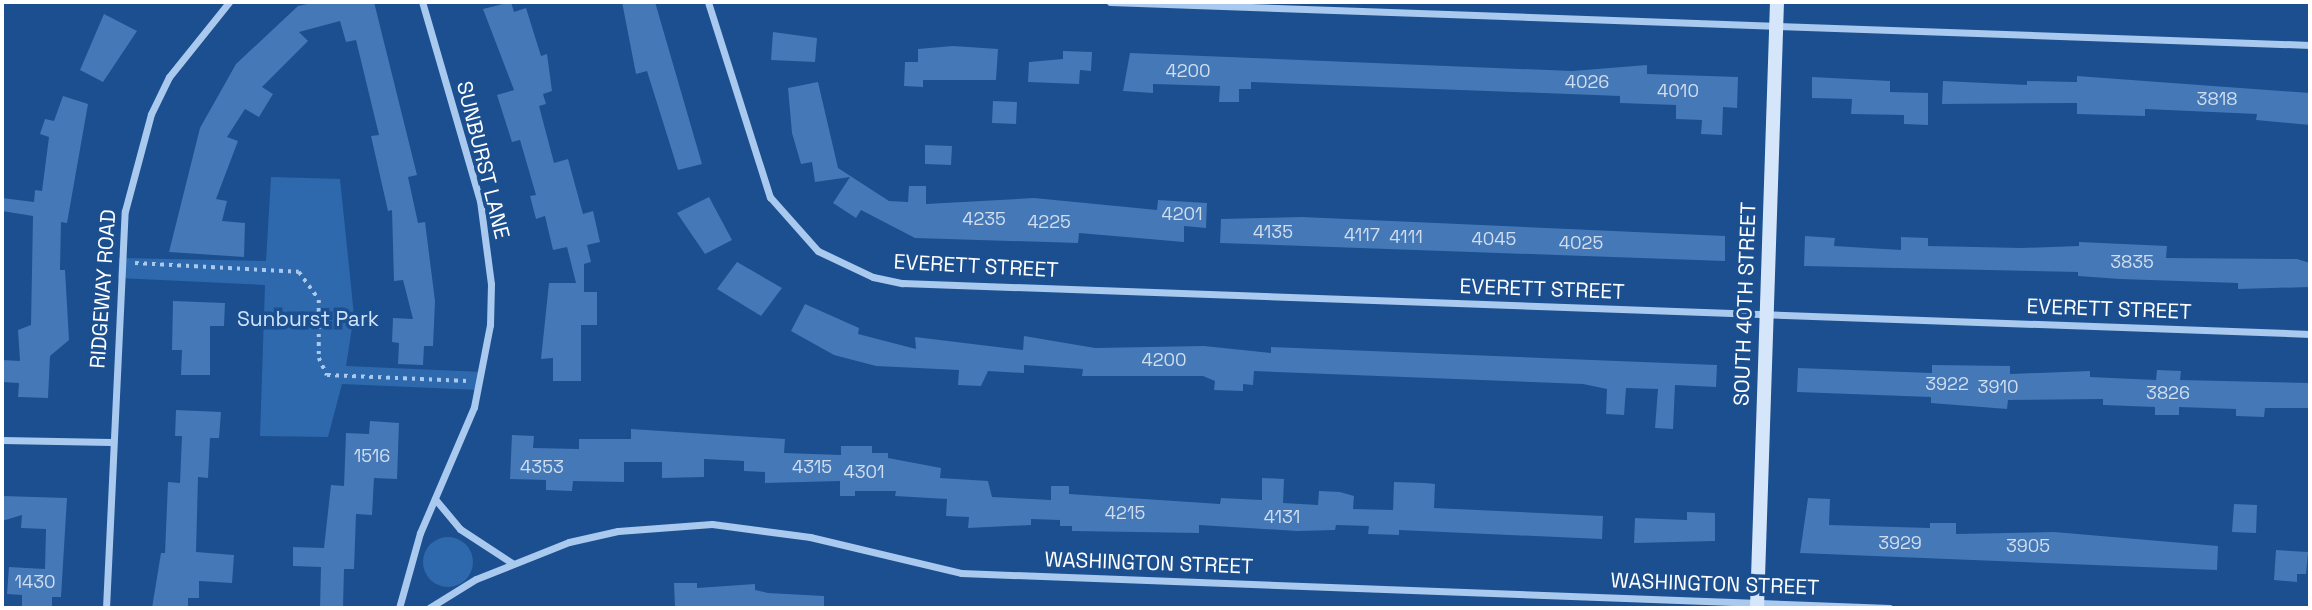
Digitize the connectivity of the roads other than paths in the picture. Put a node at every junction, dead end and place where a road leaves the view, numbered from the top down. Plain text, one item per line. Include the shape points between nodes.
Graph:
1 (229, 2) edge
2 (422, 2) edge
3 (708, 2) edge
4 (1110, 2) edge
5 (1777, 2) edge
6 (1776, 26) junction
7 (2310, 45) edge
8 (1766, 314) junction
9 (2310, 334) edge
10 (2, 440) edge
11 (111, 442) junction
12 (435, 499) junction
13 (512, 563) junction
14 (1757, 606) edge
15 (106, 608) edge
16 (399, 608) edge
17 (429, 608) edge
18 (1889, 608) edge

1 - 11 street, RIDGEWAY ROAD via 192,42 151,114 125,211
2 - 12 street, SUNBURST LANE via 488,242 490,326 481,382 460,447
3 - 8 street, EVERETT STREET via 759,175 789,224 844,266 902,283
4 - 6 street
5 - 6 main road, SOUTH 40TH STREET
6 - 7 street
6 - 8 main road, SOUTH 40TH STREET
8 - 9 street, EVERETT STREET
8 - 14 main road, SOUTH 40TH STREET
10 - 11 street
11 - 15 street, RIDGEWAY ROAD
12 - 13 street via 460,529
12 - 16 street, SUNBURST LANE
13 - 14 street, WASHINGTON STREET via 618,531 712,524 810,537 961,573
13 - 17 street, WASHINGTON STREET
14 - 18 street, WASHINGTON STREET

